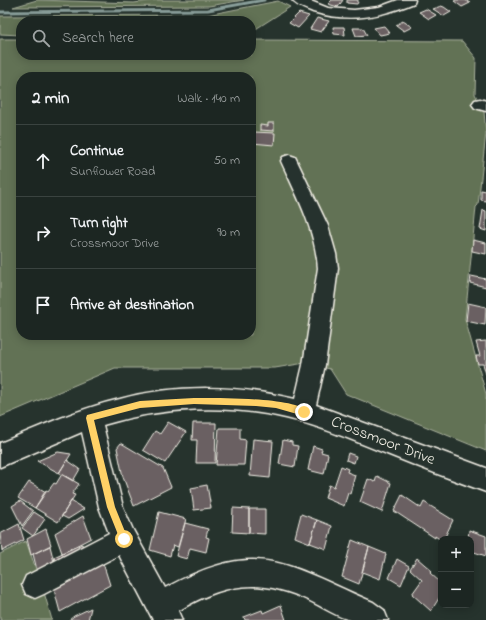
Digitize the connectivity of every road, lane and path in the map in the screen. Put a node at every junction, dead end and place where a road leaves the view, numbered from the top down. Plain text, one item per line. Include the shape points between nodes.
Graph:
1 (298, 0) edge
2 (409, 0) edge
3 (289, 161) dead end
4 (304, 412) junction
5 (90, 418) junction
6 (0, 455) edge
7 (486, 480) edge
8 (124, 539) junction
9 (35, 585) dead end
10 (164, 613) edge
11 (374, 620) edge

1 - 2 street via 319,10 346,15 383,11
3 - 4 street via 320,232 327,253 328,268 314,365
4 - 5 street, Crossmoor Drive via 256,402 194,401 140,405
4 - 7 street, Crossmoor Drive
5 - 6 street, Crossmoor Drive
5 - 8 street via 111,507
8 - 9 street
8 - 10 street
10 - 11 street via 186,591 236,573 259,571 284,577 362,612

